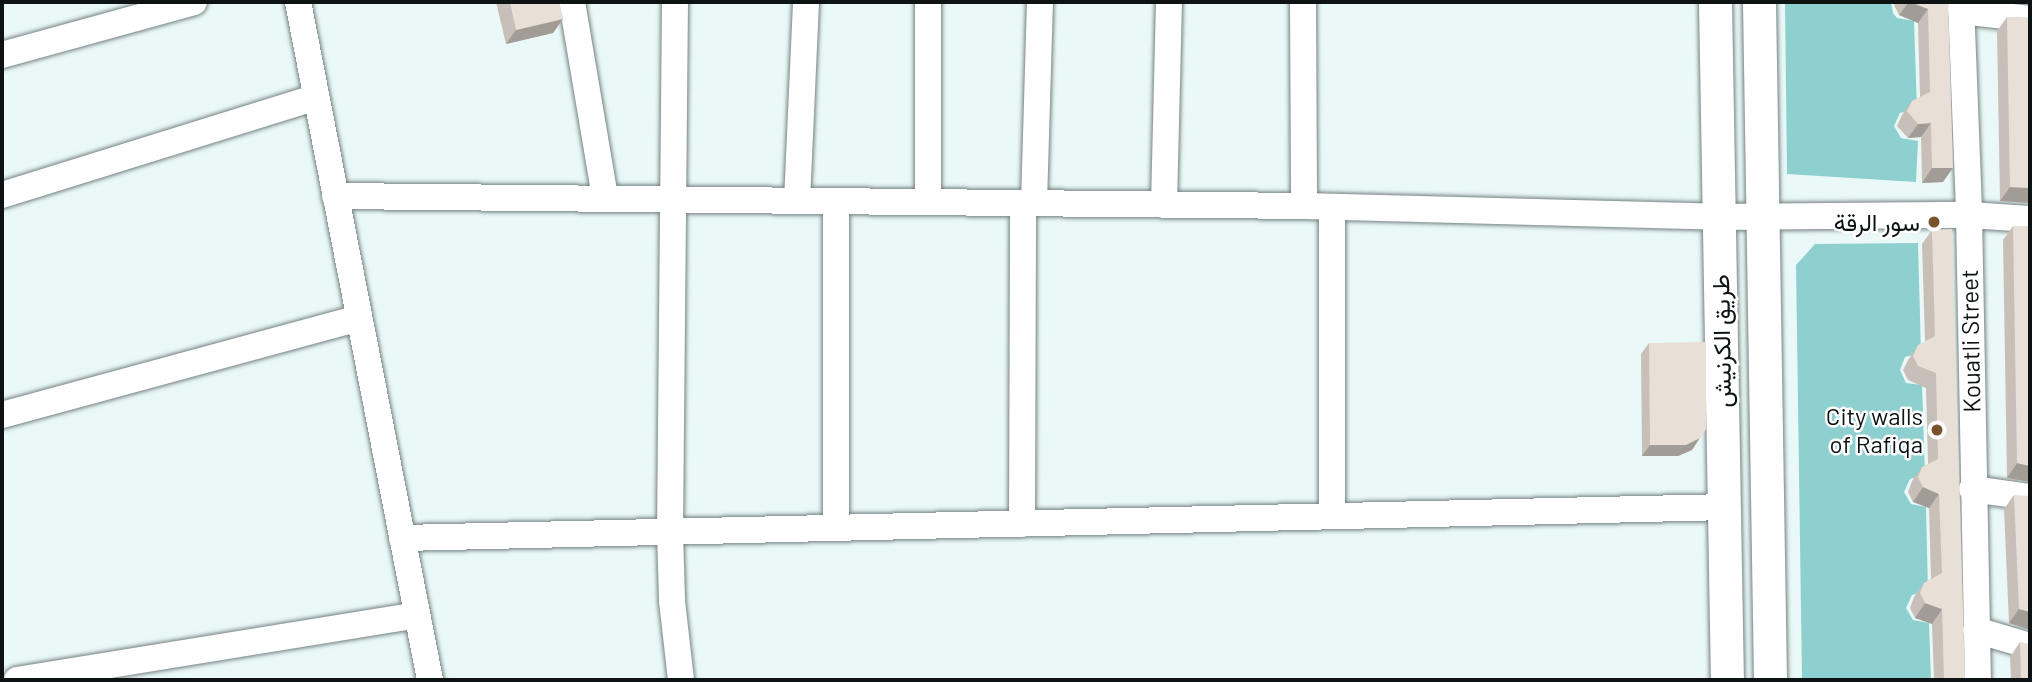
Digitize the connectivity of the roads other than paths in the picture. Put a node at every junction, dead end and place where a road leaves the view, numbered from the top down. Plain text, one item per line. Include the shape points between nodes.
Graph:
1 (194, 2) edge
2 (298, 2) edge
3 (572, 2) edge
4 (675, 2) edge
5 (806, 2) edge
6 (928, 2) edge
7 (1040, 2) edge
8 (1169, 2) edge
9 (1303, 2) edge
10 (1715, 2) edge
11 (1759, 2) edge
12 (1961, 6) edge
13 (2030, 19) edge
14 (2, 55) edge
15 (316, 97) junction
16 (2, 195) edge
17 (335, 195) junction
18 (604, 198) junction
19 (675, 199) junction
20 (797, 201) junction
21 (836, 201) junction
22 (928, 202) junction
23 (1028, 203) junction
24 (1164, 205) junction
25 (1304, 206) junction
26 (1332, 207) junction
27 (1969, 215) junction
28 (1719, 216) junction
29 (1762, 216) junction
30 (2030, 219) edge
31 (359, 318) junction
32 (2, 415) edge
33 (1972, 489) junction
34 (2030, 497) edge
35 (1724, 507) junction
36 (1332, 516) junction
37 (1022, 524) junction
38 (836, 528) junction
39 (670, 532) junction
40 (402, 538) junction
41 (417, 615) junction
42 (1976, 630) junction
43 (2030, 646) edge
44 (17, 680) edge
45 (430, 680) edge
46 (681, 680) edge
47 (1727, 680) edge
48 (1770, 680) edge
49 (1978, 680) edge

1 - 14 street
2 - 15 street
3 - 18 street
4 - 19 street
5 - 20 street
6 - 22 street
7 - 23 street
8 - 24 street
9 - 25 street
10 - 28 main road, طريق الكرنيش
11 - 29 main road, طريق الكرنيش
12 - 13 street
12 - 27 street, Kouatli Street
15 - 16 street
15 - 17 street
17 - 18 street
17 - 31 street
18 - 19 street
19 - 20 street
19 - 39 street
20 - 21 street
21 - 22 street
21 - 38 street
22 - 23 street
23 - 24 street
23 - 37 street
24 - 25 street
25 - 26 street
26 - 28 street
26 - 36 street
27 - 29 street
27 - 30 street
27 - 33 street, Kouatli Street
28 - 29 street
28 - 35 main road, طريق الكرنيش
29 - 48 main road, طريق الكرنيش
31 - 32 street
31 - 40 street
33 - 34 street
33 - 42 street, Kouatli Street
35 - 36 street
35 - 47 main road, طريق الكرنيش
36 - 37 street
37 - 38 street
38 - 39 street
39 - 40 street
39 - 46 street
40 - 41 street
41 - 44 street
41 - 45 street
42 - 43 street
42 - 49 street, Kouatli Street

